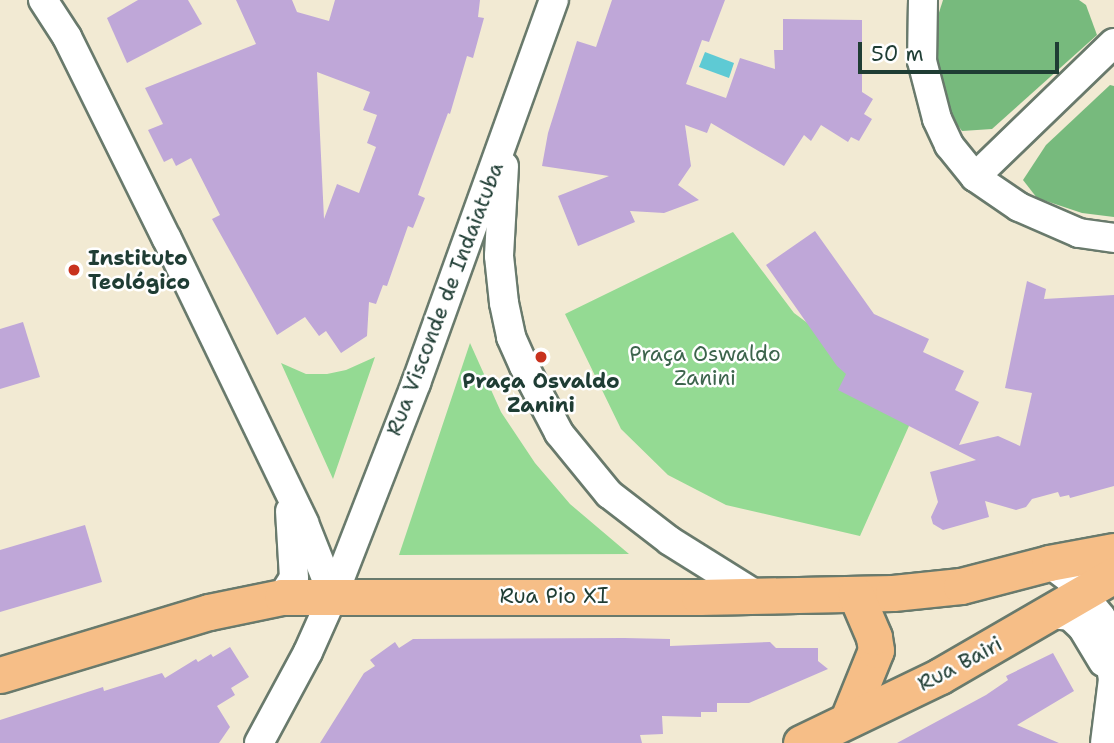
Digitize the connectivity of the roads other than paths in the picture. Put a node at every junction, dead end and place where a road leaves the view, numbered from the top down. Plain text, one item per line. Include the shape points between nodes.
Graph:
1 (43, 0) edge
2 (554, 0) edge
3 (923, 0) edge
4 (1114, 43) edge
5 (505, 141) junction
6 (975, 177) junction
7 (1114, 237) edge
8 (288, 491) junction
9 (1114, 551) edge
10 (1049, 563) junction
11 (1114, 575) edge
12 (1084, 593) junction
13 (856, 595) junction
14 (333, 596) junction
15 (758, 596) junction
16 (282, 597) junction
17 (1049, 614) junction
18 (0, 675) edge
19 (1113, 679) edge
20 (848, 719) junction
21 (259, 743) edge
22 (801, 743) edge
23 (1105, 743) edge

1 - 8 street via 112,127
2 - 5 street, Rua Visconde de Indaiatuba
3 - 6 street via 922,61 937,119 949,145
4 - 6 street
5 - 14 street, Rua Visconde de Indaiatuba
5 - 15 street via 499,256 504,303 511,337 559,433 609,494 670,541
6 - 7 street via 1019,207 1079,233
8 - 14 street
8 - 16 street via 293,578
9 - 10 main road, Rua Pio XI
10 - 12 street
10 - 13 main road, Rua Pio XI via 961,586
11 - 12 main road, Rua Bairi
12 - 17 main road, Rua Bairi
12 - 19 street via 1101,617
13 - 15 main road, Rua Pio XI
13 - 20 main road via 876,650
14 - 15 main road, Rua Pio XI
14 - 16 main road, Rua Pio XI
14 - 21 street, Rua Visconde de Indaiatuba
16 - 18 main road, Rua Pio XI via 209,612
17 - 19 street via 1070,616 1082,627
17 - 20 main road, Rua Bairi via 940,676
19 - 23 street
20 - 22 main road, Rua Bairi

